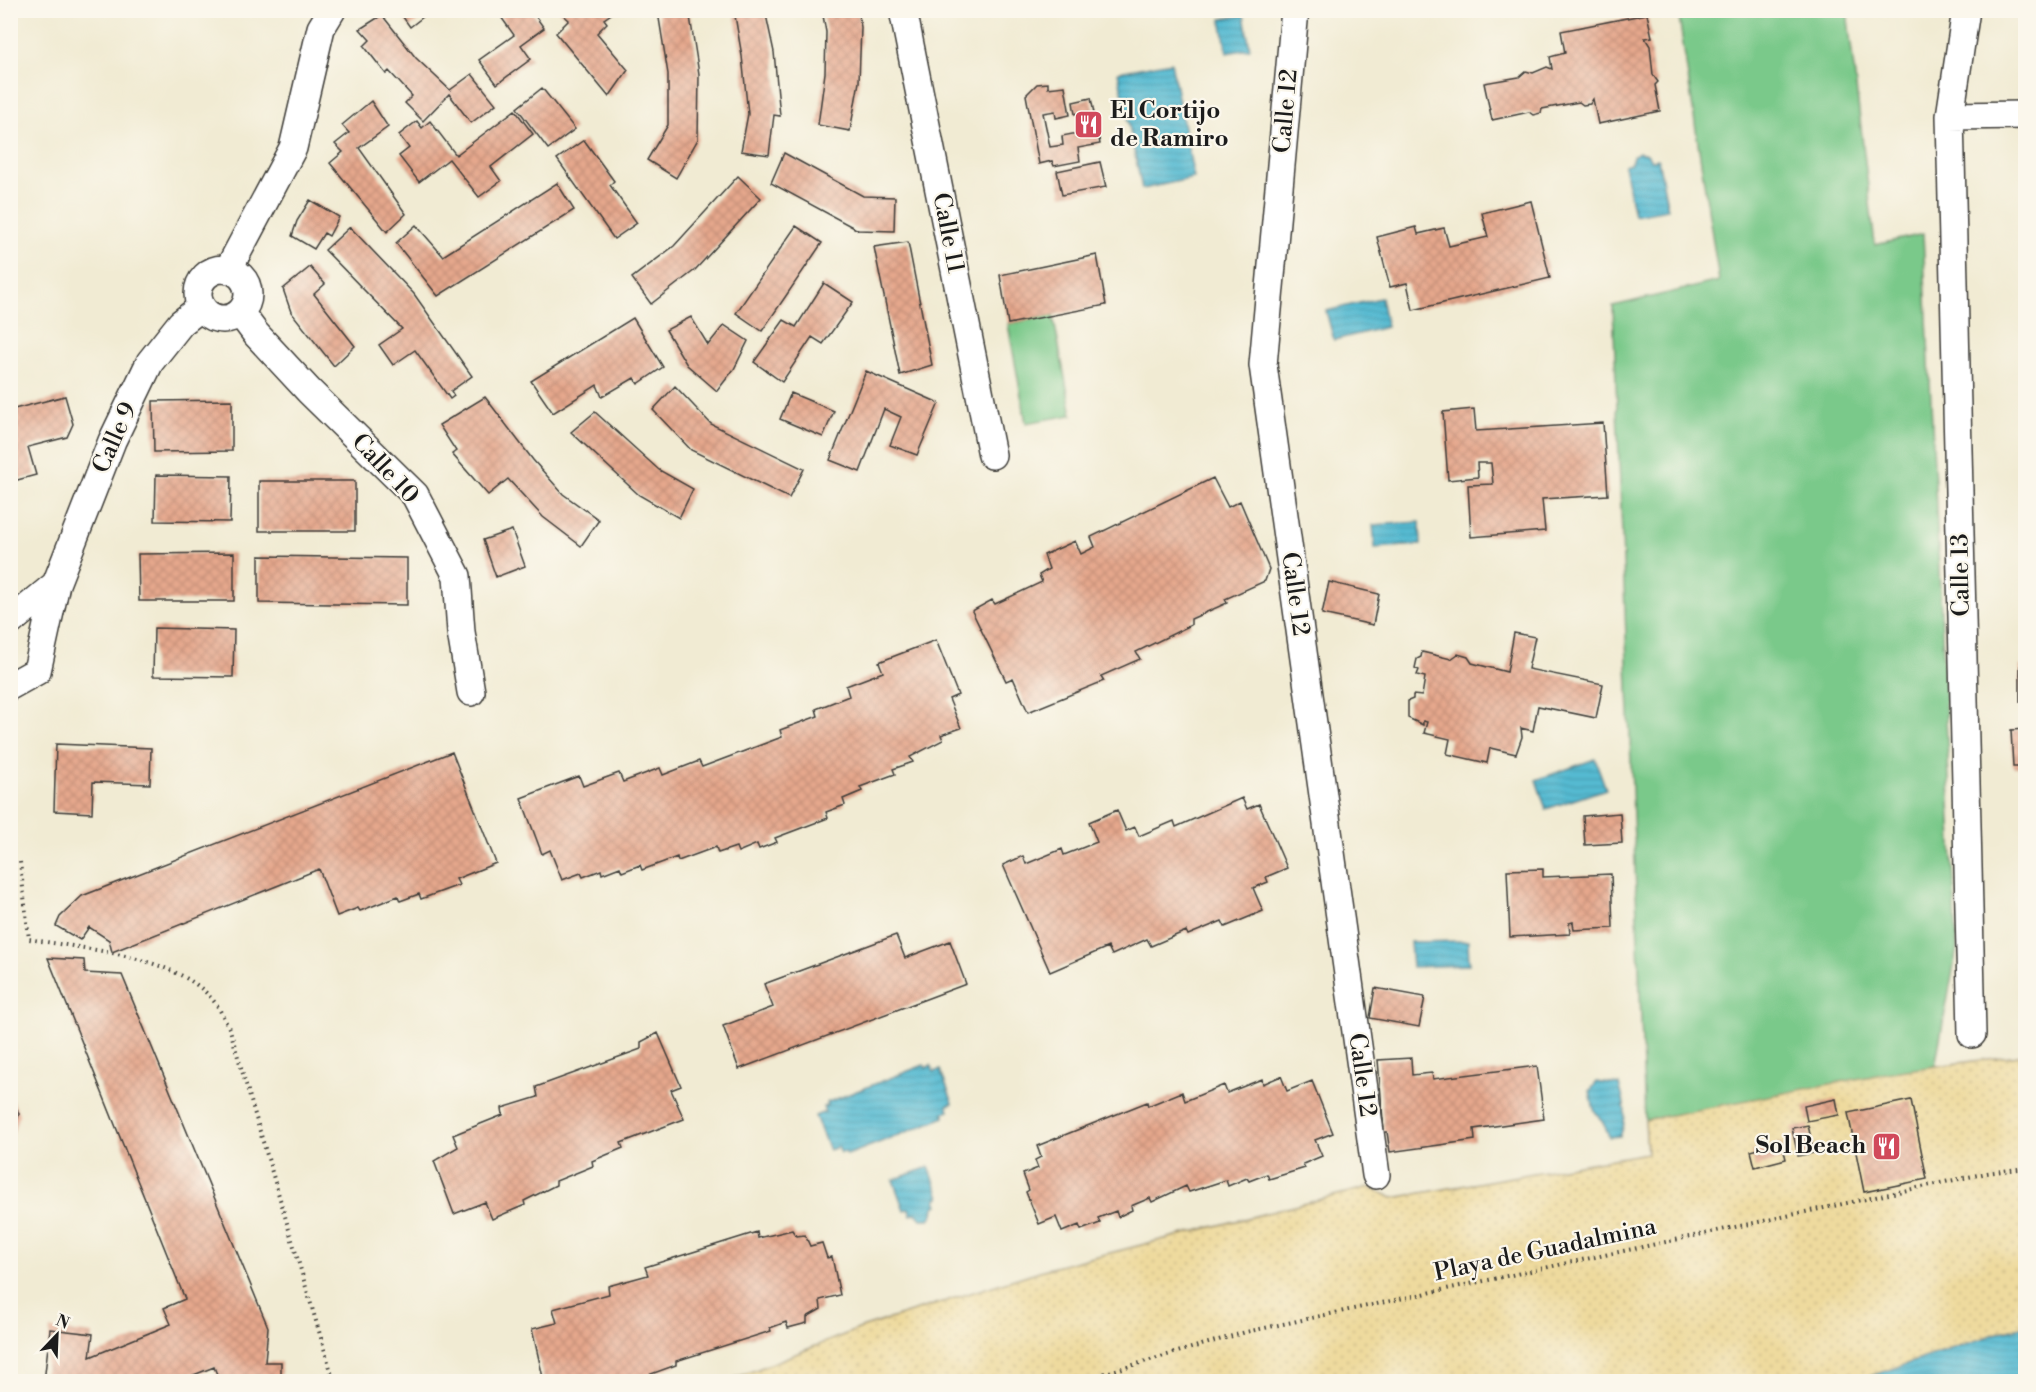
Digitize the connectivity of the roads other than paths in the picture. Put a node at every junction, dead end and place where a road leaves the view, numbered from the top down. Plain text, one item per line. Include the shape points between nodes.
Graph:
1 (903, 10) edge
2 (1295, 10) edge
3 (1966, 10) edge
4 (324, 16) edge
5 (2025, 115) edge
6 (1950, 116) junction
7 (228, 270) junction
8 (200, 308) junction
9 (241, 314) junction
10 (992, 455) dead end
11 (56, 584) junction
12 (10, 622) edge
13 (10, 686) edge
14 (471, 692) dead end
15 (1972, 1035) dead end
16 (1376, 1175) dead end

1 - 10 street, Calle 11
2 - 16 street, Calle 12 via 1263,364
3 - 6 street, Calle 13
4 - 7 street via 293,148
5 - 6 street
6 - 15 street, Calle 13
7 - 8 street via 222,268 205,275 196,290
7 - 9 street via 239,273 249,288
8 - 9 street via 214,319
8 - 11 street, Calle 9 via 181,323 150,362 112,441
9 - 14 street, Calle 10 via 309,391 415,495 457,576
11 - 12 street, Calle 9
11 - 13 street, Calle 9 via 37,671

